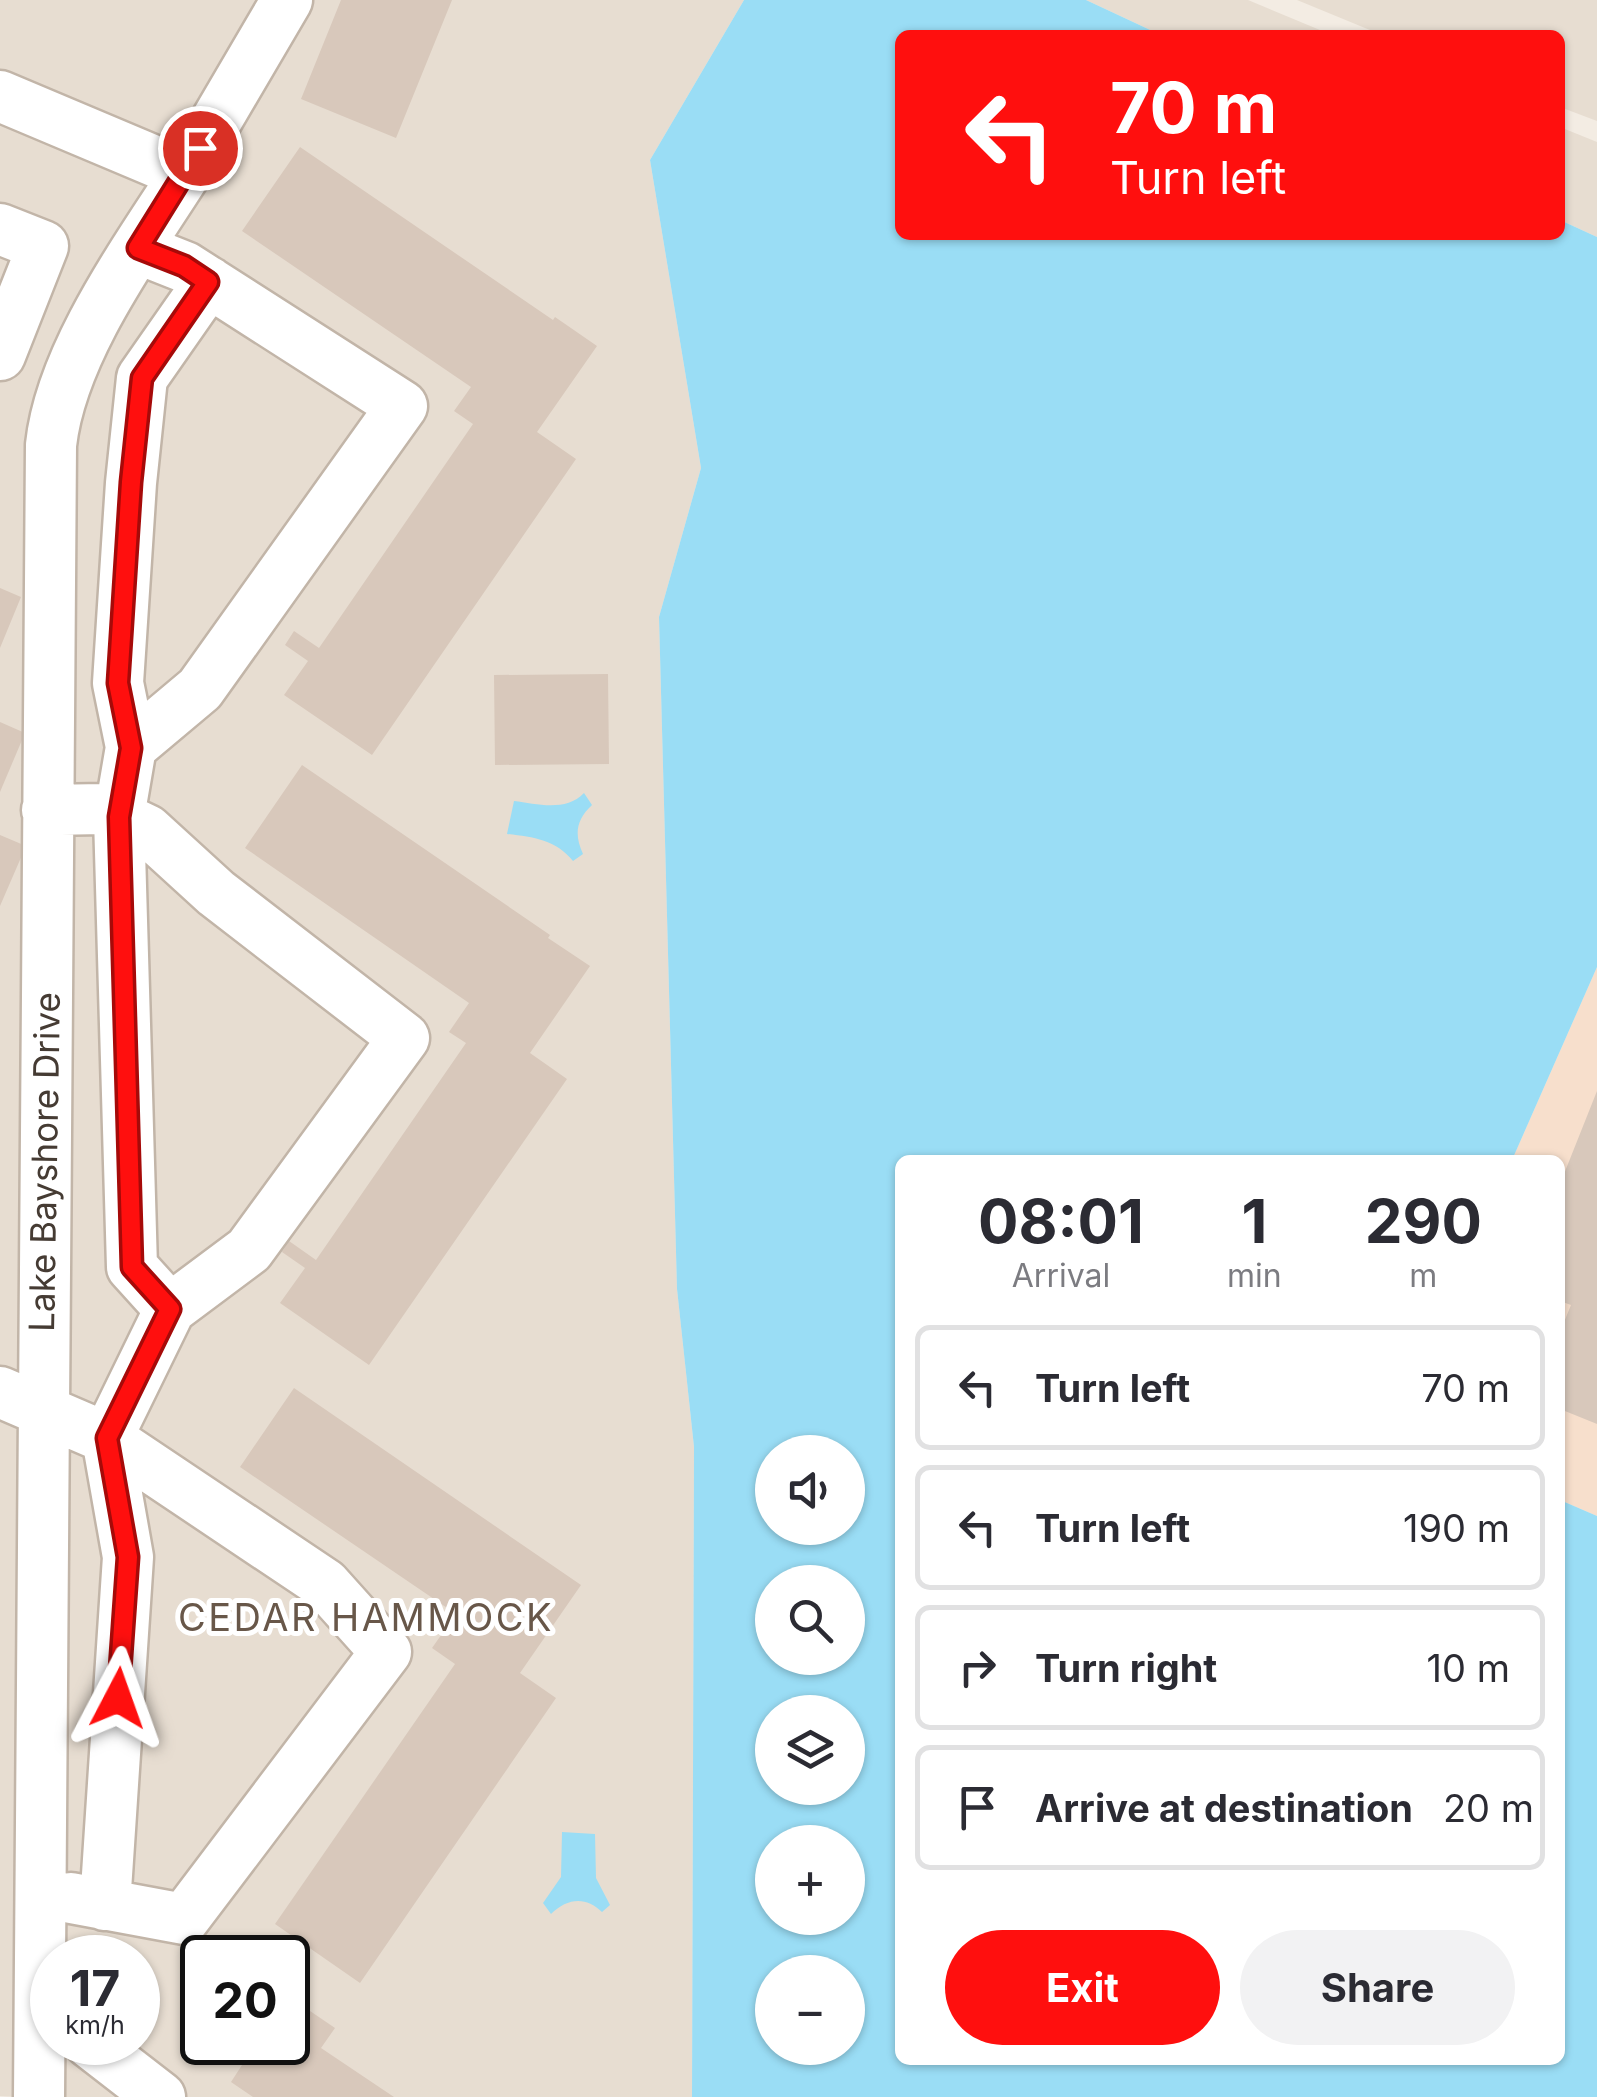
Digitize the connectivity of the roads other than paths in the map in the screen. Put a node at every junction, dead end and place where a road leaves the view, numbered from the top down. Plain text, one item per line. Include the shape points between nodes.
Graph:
1 (287, 0) edge
2 (0, 96) edge
3 (185, 174) junction
4 (0, 229) edge
5 (138, 248) junction
6 (208, 282) junction
7 (0, 358) edge
8 (63, 386) junction
9 (131, 748) junction
10 (47, 810) junction
11 (119, 817) junction
12 (170, 1309) junction
13 (21, 1400) edge
14 (107, 1438) junction
15 (40, 1892) junction
16 (105, 1904) junction
17 (42, 1935) edge
18 (42, 2065) edge
19 (119, 2065) edge
20 (39, 2097) edge
21 (160, 2097) edge

1 - 3 street, Lake Bayshore Drive
2 - 3 street
3 - 5 street, Lake Bayshore Drive
4 - 7 street via 43,246
5 - 6 street
5 - 8 street, Lake Bayshore Drive
6 - 9 street via 142,378 118,683
6 - 9 street via 402,406 200,689
7 - 8 street
8 - 10 street, Lake Bayshore Drive via 50,444
9 - 11 street
10 - 11 street via 103,809
10 - 13 street, Lake Bayshore Drive
11 - 12 street via 132,1267
11 - 12 street via 147,830 404,1038 249,1250
12 - 14 street
13 - 14 street
13 - 15 street, Lake Bayshore Drive
14 - 16 street via 128,1557
14 - 16 street via 324,1584 386,1652 184,1919
15 - 16 street
15 - 17 street, Lake Bayshore Drive
18 - 20 street, Lake Bayshore Drive
19 - 21 street

